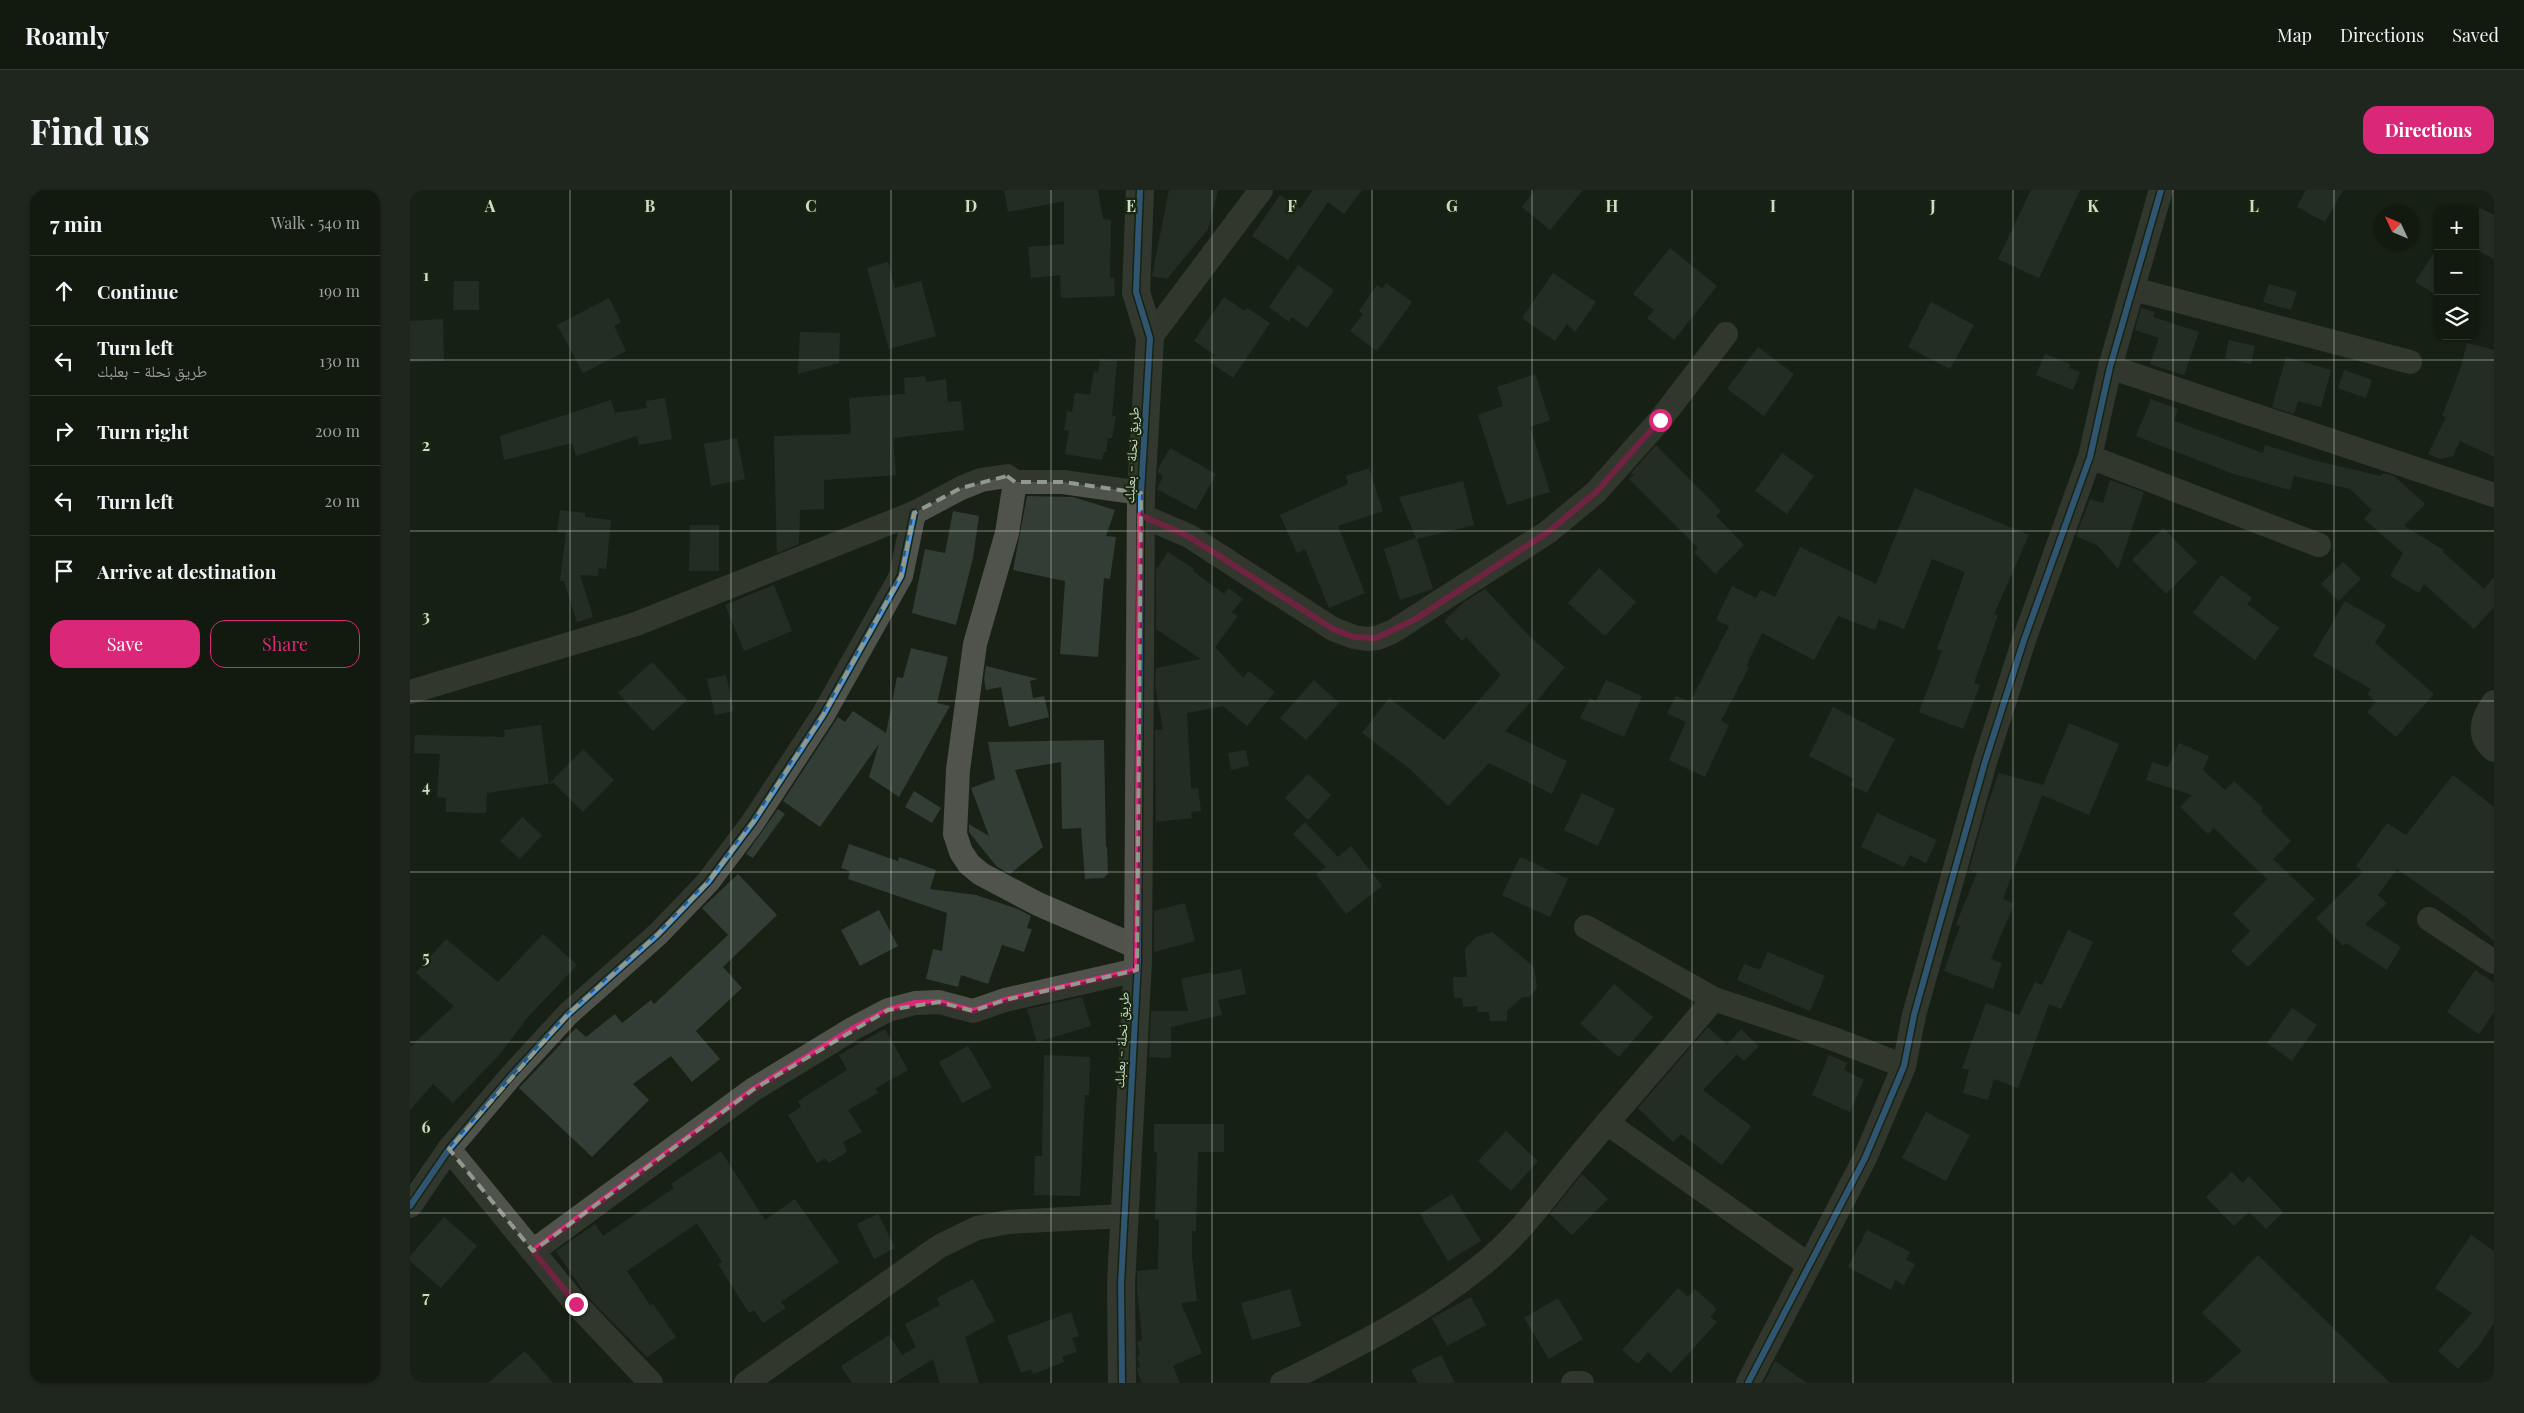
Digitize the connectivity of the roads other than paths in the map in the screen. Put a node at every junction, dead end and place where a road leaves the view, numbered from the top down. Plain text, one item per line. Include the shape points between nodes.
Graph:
1 (1140, 190) edge
2 (1261, 190) edge
3 (2161, 190) edge
4 (2133, 289) junction
5 (1726, 334) dead end
6 (1150, 338) junction
7 (2410, 362) dead end
8 (2110, 367) junction
9 (2090, 457) junction
10 (1015, 482) junction
11 (2494, 495) edge
12 (1140, 504) junction
13 (914, 513) junction
14 (2319, 545) dead end
15 (410, 692) edge
16 (2494, 702) edge
17 (2494, 750) edge
18 (2429, 919) dead end
19 (1586, 927) dead end
20 (1137, 959) junction
21 (2494, 962) edge
22 (1714, 999) junction
23 (1904, 1066) junction
24 (1607, 1123) junction
25 (449, 1149) junction
26 (410, 1206) edge
27 (1125, 1216) junction
28 (533, 1251) junction
29 (1809, 1265) junction
30 (652, 1383) edge
31 (746, 1383) edge
32 (1122, 1383) edge
33 (1282, 1383) edge
34 (1573, 1383) edge
35 (1582, 1383) edge
36 (1748, 1383) edge

1 - 6 street, طريق نحلة - بعلبك via 1136,292
2 - 6 street
3 - 4 street
4 - 7 street
4 - 8 street
5 - 12 street via 1660,420 1596,492 1548,532 1414,620 1376,638 1354,637 1333,629
6 - 12 street, طريق نحلة - بعلبك
8 - 9 street
8 - 11 street
9 - 14 street
9 - 23 street via 2024,640 1985,762 1914,1015
10 - 12 street via 1063,482
10 - 13 street via 1007,476 981,480
10 - 20 street via 1007,533 975,644 958,770 955,834 961,852 981,874
12 - 20 street, طريق نحلة - بعلبك
13 - 15 street via 636,624
13 - 25 street via 901,576 824,714 754,822 708,882 658,934 568,1014
16 - 17 street via 2482,725 2483,736
18 - 21 street
19 - 22 street
20 - 27 street, طريق نحلة - بعلبك
20 - 28 street via 973,1011 939,1002 915,1003 888,1010 754,1089
22 - 23 street
22 - 24 street
23 - 29 street via 1865,1158
24 - 29 street
24 - 33 street via 1534,1215 1485,1264 1421,1311 1363,1344
25 - 26 street
25 - 28 street
27 - 31 street via 1008,1222 977,1228 940,1246
27 - 32 street, طريق نحلة - بعلبك via 1121,1284
28 - 30 street via 576,1304
29 - 36 street
34 - 35 street

